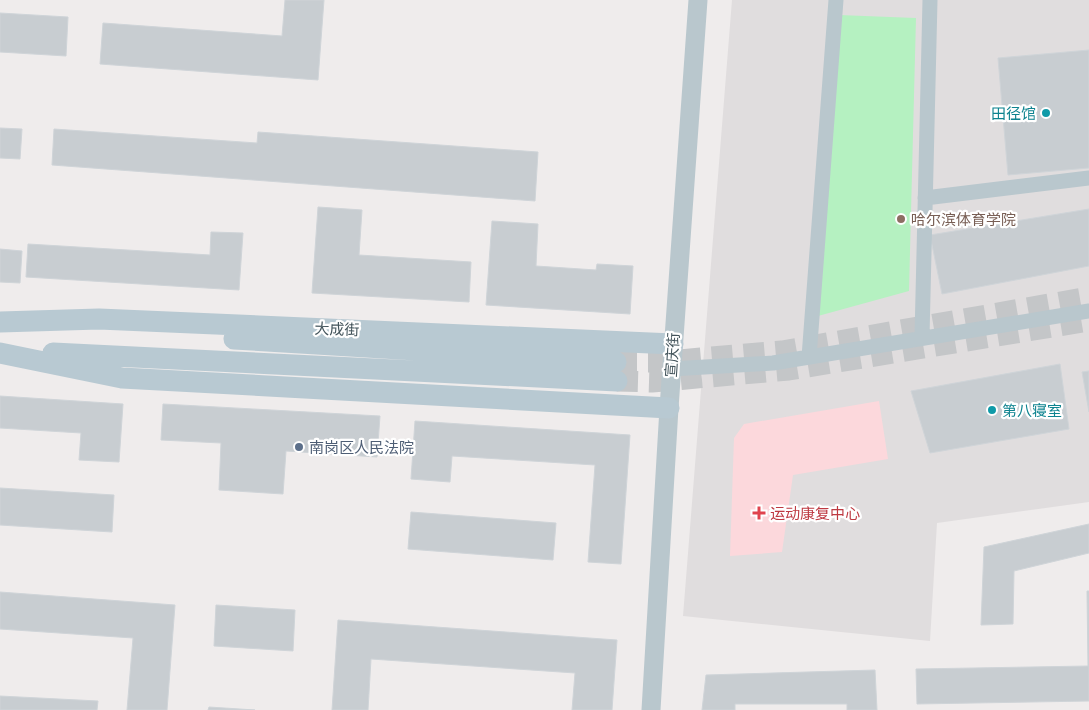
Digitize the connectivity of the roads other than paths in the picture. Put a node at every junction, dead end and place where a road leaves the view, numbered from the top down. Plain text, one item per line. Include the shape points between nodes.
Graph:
1 (698, 0) edge
2 (836, 0) edge
3 (930, 0) edge
4 (1089, 178) edge
5 (925, 198) junction
6 (1089, 311) edge
7 (0, 323) edge
8 (922, 337) junction
9 (673, 344) junction
10 (0, 351) edge
11 (809, 357) junction
12 (672, 369) junction
13 (668, 408) junction
14 (651, 710) edge

1 - 9 street, 宣庆街
2 - 11 street
3 - 5 street
4 - 5 street
5 - 8 street
6 - 8 street
7 - 9 main road, 大成街 via 99,319
7 - 10 main road, 大成街 via 617,371
8 - 11 street
9 - 12 street, 宣庆街
10 - 13 main road, 大成街 via 122,378
11 - 12 street via 774,363
12 - 13 street, 宣庆街
13 - 14 street, 宣庆街

